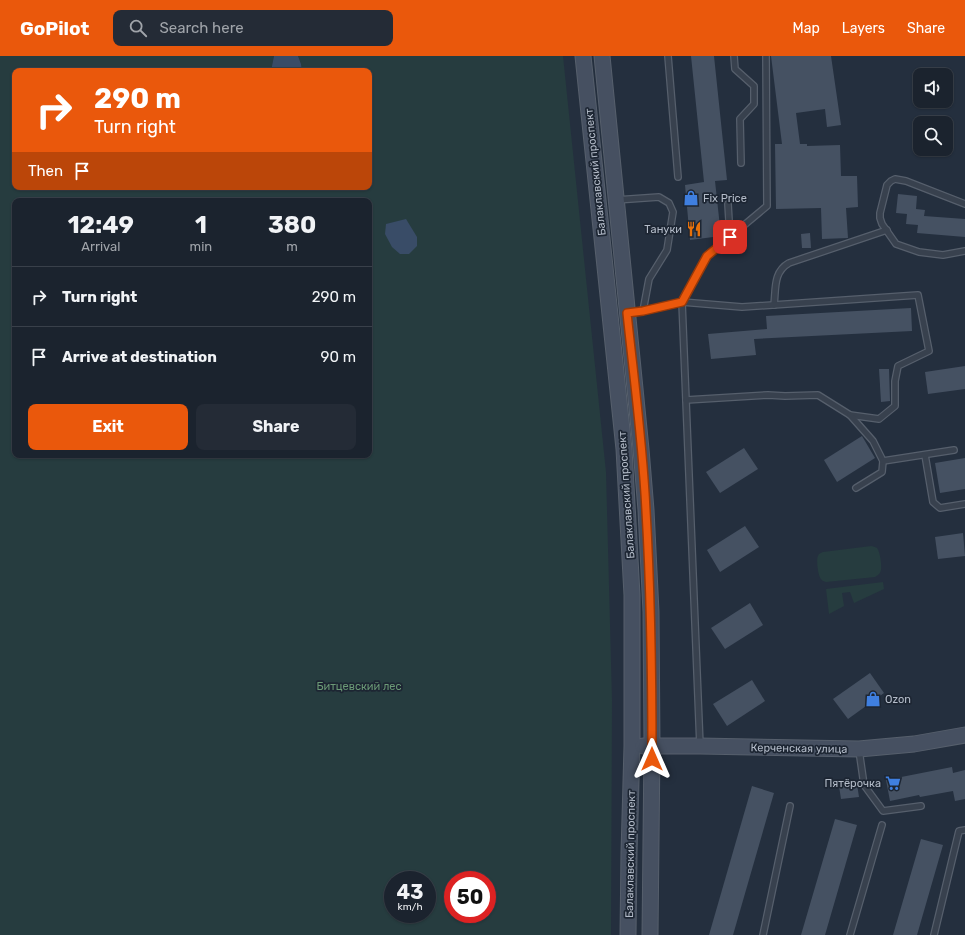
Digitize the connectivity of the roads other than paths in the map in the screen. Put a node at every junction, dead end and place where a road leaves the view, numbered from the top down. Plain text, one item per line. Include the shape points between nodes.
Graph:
1 (583, 56) edge
2 (602, 56) edge
3 (668, 56) edge
4 (734, 56) edge
5 (766, 56) edge
6 (741, 163) dead end
7 (678, 177) dead end
8 (616, 200) junction
9 (728, 204) dead end
10 (965, 204) edge
11 (886, 230) junction
12 (730, 237) junction
13 (965, 251) edge
14 (682, 302) junction
15 (774, 305) junction
16 (643, 311) junction
17 (627, 313) junction
18 (686, 400) junction
19 (850, 415) junction
20 (954, 450) dead end
21 (925, 455) junction
22 (883, 462) junction
23 (856, 488) dead end
24 (965, 504) edge
25 (965, 735) edge
26 (632, 746) junction
27 (652, 746) junction
28 (700, 746) junction
29 (859, 749) junction
30 (790, 806) dead end
31 (921, 806) dead end
32 (882, 825) dead end
33 (965, 830) edge
34 (628, 935) edge
35 (650, 935) edge
36 (763, 935) edge
37 (850, 935) edge
38 (934, 935) edge

1 - 26 main road, Балаклавский проспект via 624,449 632,595
2 - 8 main road, Балаклавский проспект
3 - 7 lane
4 - 6 lane via 735,69 754,86 754,104 740,119
5 - 12 lane via 767,206
8 - 16 lane via 659,197 669,203 673,212 667,250 649,279
8 - 17 main road, Балаклавский проспект
9 - 12 lane
10 - 11 lane via 895,179 887,185 880,213 880,221
11 - 13 lane via 896,244 918,252 943,255
11 - 15 lane via 784,266 777,276
12 - 14 lane via 707,256
14 - 15 lane via 742,307
14 - 16 lane
14 - 18 lane
15 - 19 lane via 918,295 928,351 898,366 895,381 896,406 879,419
16 - 17 lane
17 - 27 main road, Балаклавский проспект via 646,510 651,612
18 - 19 lane via 818,395
18 - 28 lane
19 - 22 lane via 873,441
20 - 21 lane
21 - 22 lane
21 - 24 lane via 933,502 940,508
22 - 23 lane via 882,472
25 - 29 main road, Керченская улица via 914,744
26 - 27 main road, Керченская улица
26 - 34 main road, Балаклавский проспект
27 - 28 main road, Керченская улица
27 - 35 main road, Балаклавский проспект
28 - 29 main road, Керченская улица
29 - 31 lane via 864,785 883,811
30 - 36 lane
32 - 37 lane
33 - 38 lane via 959,831

